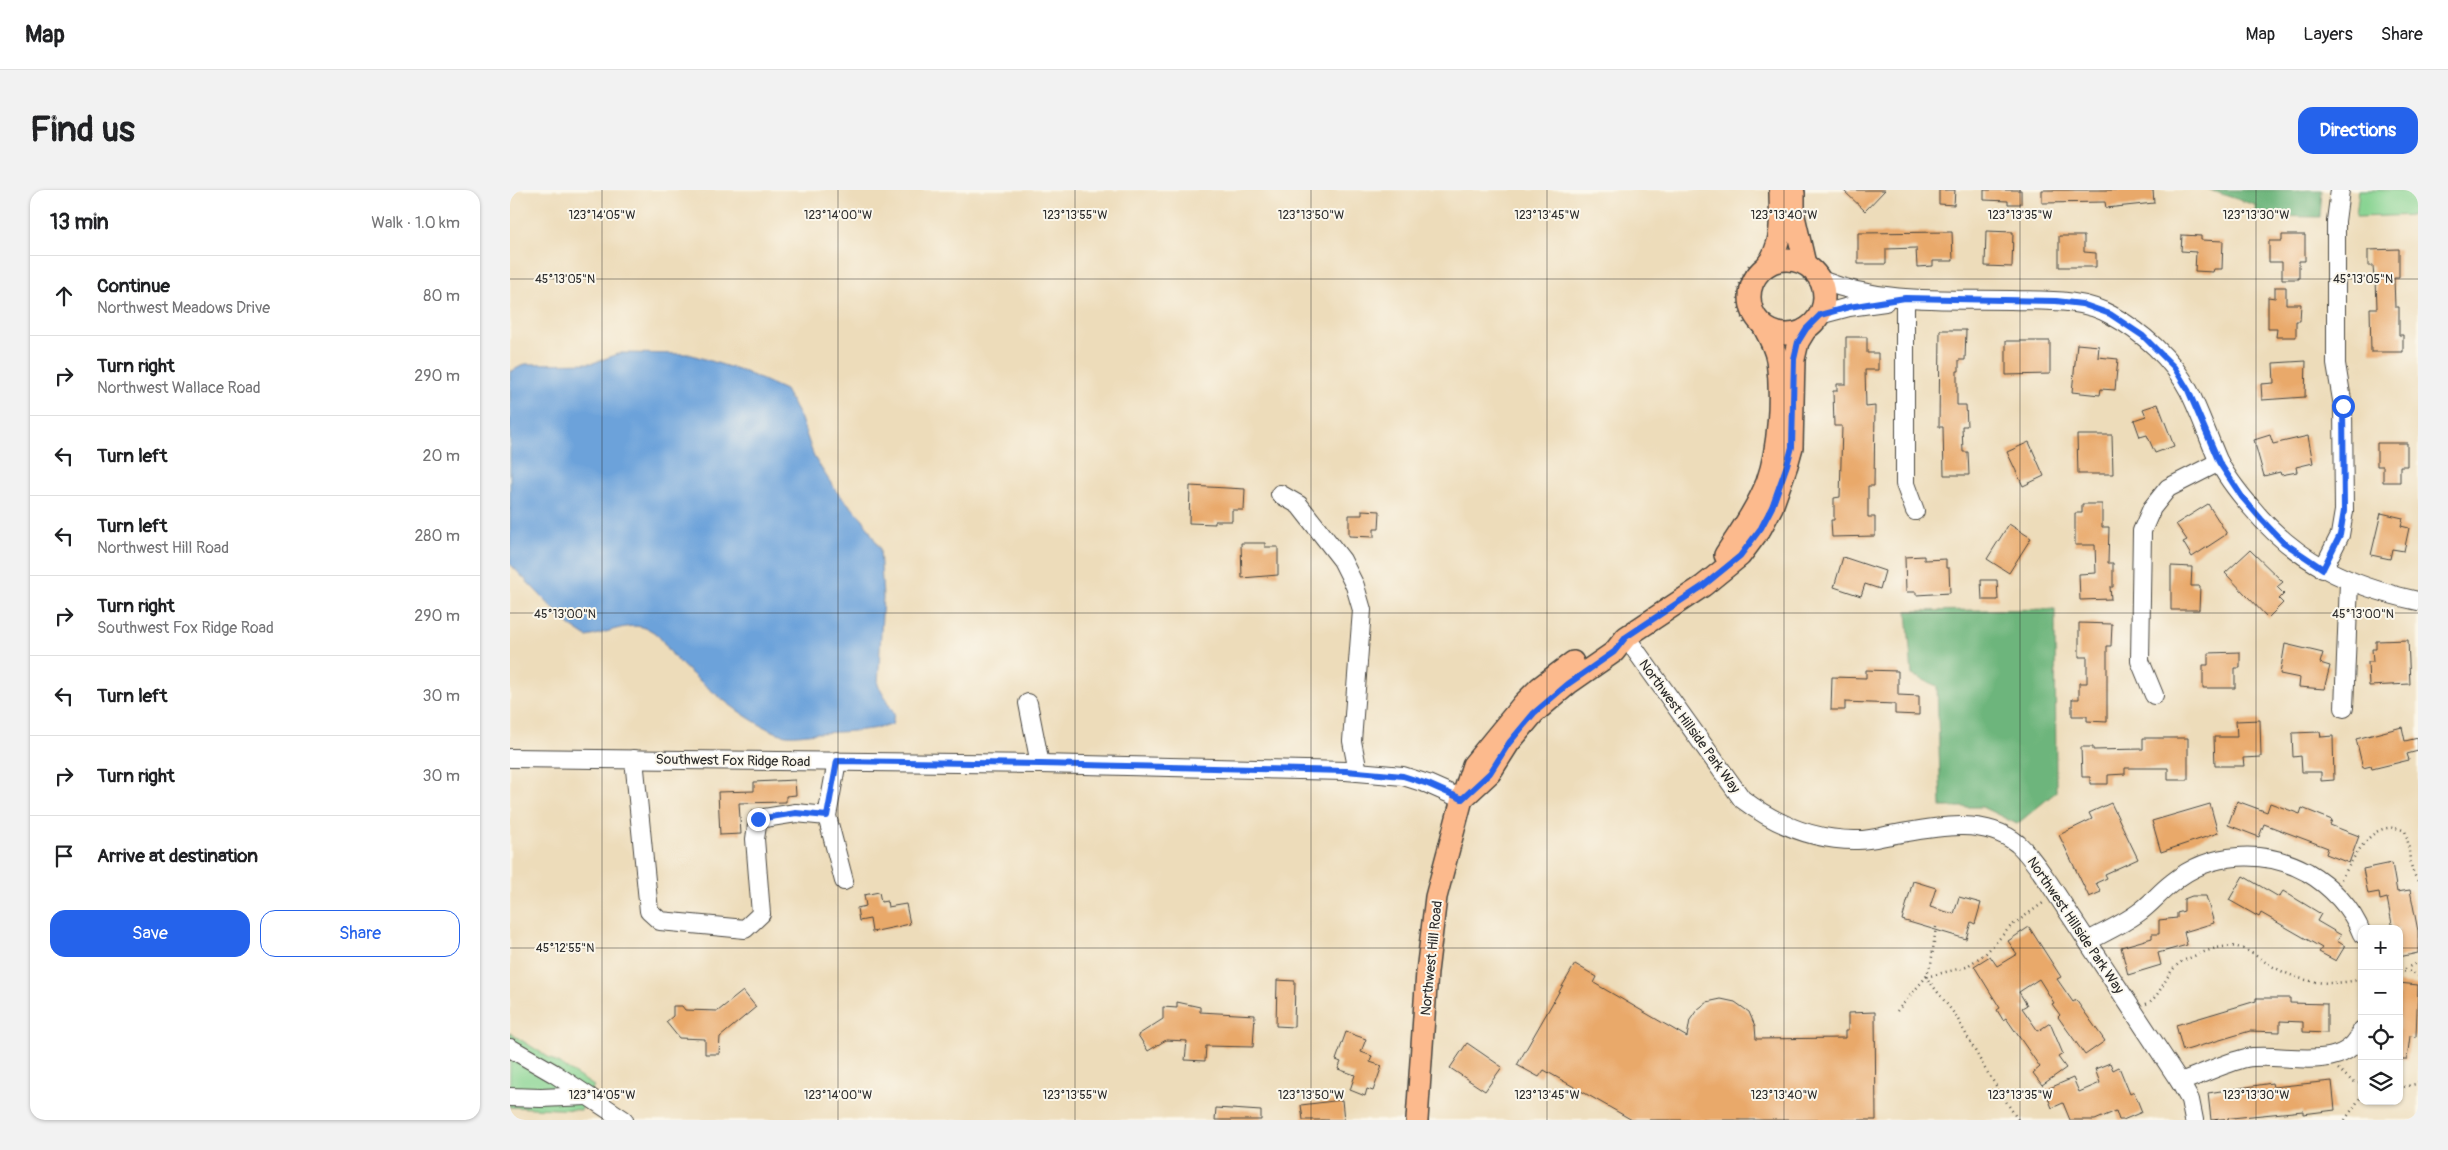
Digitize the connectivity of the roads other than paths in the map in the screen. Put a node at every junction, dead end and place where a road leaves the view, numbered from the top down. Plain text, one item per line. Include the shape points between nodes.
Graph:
1 (1780, 190) edge
2 (1795, 190) edge
3 (2340, 190) edge
4 (1805, 264) junction
5 (1767, 265) junction
6 (1821, 280) junction
7 (1905, 298) junction
8 (1813, 322) junction
9 (1762, 324) junction
10 (2219, 462) junction
11 (1280, 494) dead end
12 (1915, 511) dead end
13 (2323, 569) junction
14 (2349, 582) junction
15 (1703, 586) junction
16 (2418, 601) edge
17 (1626, 637) junction
18 (2154, 695) dead end
19 (1028, 703) dead end
20 (2344, 708) dead end
21 (510, 758) edge
22 (634, 759) junction
23 (837, 761) junction
24 (1040, 764) junction
25 (1358, 772) junction
26 (1462, 799) junction
27 (827, 816) junction
28 (844, 881) dead end
29 (2358, 927) edge
30 (2088, 941) junction
31 (2358, 1036) edge
32 (510, 1048) edge
33 (2180, 1082) junction
34 (586, 1096) junction
35 (510, 1097) edge
36 (624, 1120) edge
37 (1417, 1120) edge
38 (2194, 1120) edge

1 - 5 main road via 1780,237 1776,253
2 - 4 main road via 1794,216
3 - 13 street via 2336,221 2336,364 2343,406 2344,511 2340,535
4 - 5 main road via 1786,259
4 - 6 main road
5 - 9 main road via 1758,272 1750,294 1751,305
6 - 7 street via 1847,290
6 - 8 main road via 1824,304
7 - 8 street via 1849,307
7 - 10 street via 2056,301 2082,304 2110,314 2143,336 2174,367 2188,390
7 - 12 street via 1905,484
8 - 9 main road via 1783,334
8 - 15 main road via 1798,342 1794,359 1792,447 1780,488 1761,528 1740,556
9 - 15 main road via 1777,359 1779,404 1768,480 1747,520
10 - 13 street via 2242,497 2283,542
10 - 18 street via 2168,488 2152,508 2142,531 2140,660
11 - 25 street via 1299,505 1342,560 1362,610 1352,741
13 - 14 street
14 - 16 street via 2378,593
14 - 20 street
15 - 17 main road
17 - 26 main road via 1614,652 1534,713 1490,773
17 - 30 street, Northwest Hillside Park Way via 1742,799 1766,817 1796,830 1856,841 1965,825 1990,830 2016,843 2032,858
19 - 24 street
21 - 22 street, Southwest Fox Ridge Road
22 - 23 street, Southwest Fox Ridge Road
22 - 27 street via 650,911 660,921 745,929 760,914 755,839 758,819 796,813
23 - 24 street, Southwest Fox Ridge Road
23 - 27 street
24 - 25 street, Southwest Fox Ridge Road
25 - 26 street, Southwest Fox Ridge Road via 1403,776
26 - 37 main road, Northwest Hill Road via 1436,897
27 - 28 street
29 - 30 street via 2333,890 2317,878 2274,858 2248,856 2202,865 2173,882 2139,913
30 - 33 street, Northwest Hillside Park Way
31 - 33 street via 2347,1051 2330,1057 2300,1060 2274,1056 2245,1058
32 - 34 street
33 - 38 street, Northwest Hillside Park Way via 2190,1100
34 - 35 street
34 - 36 street

